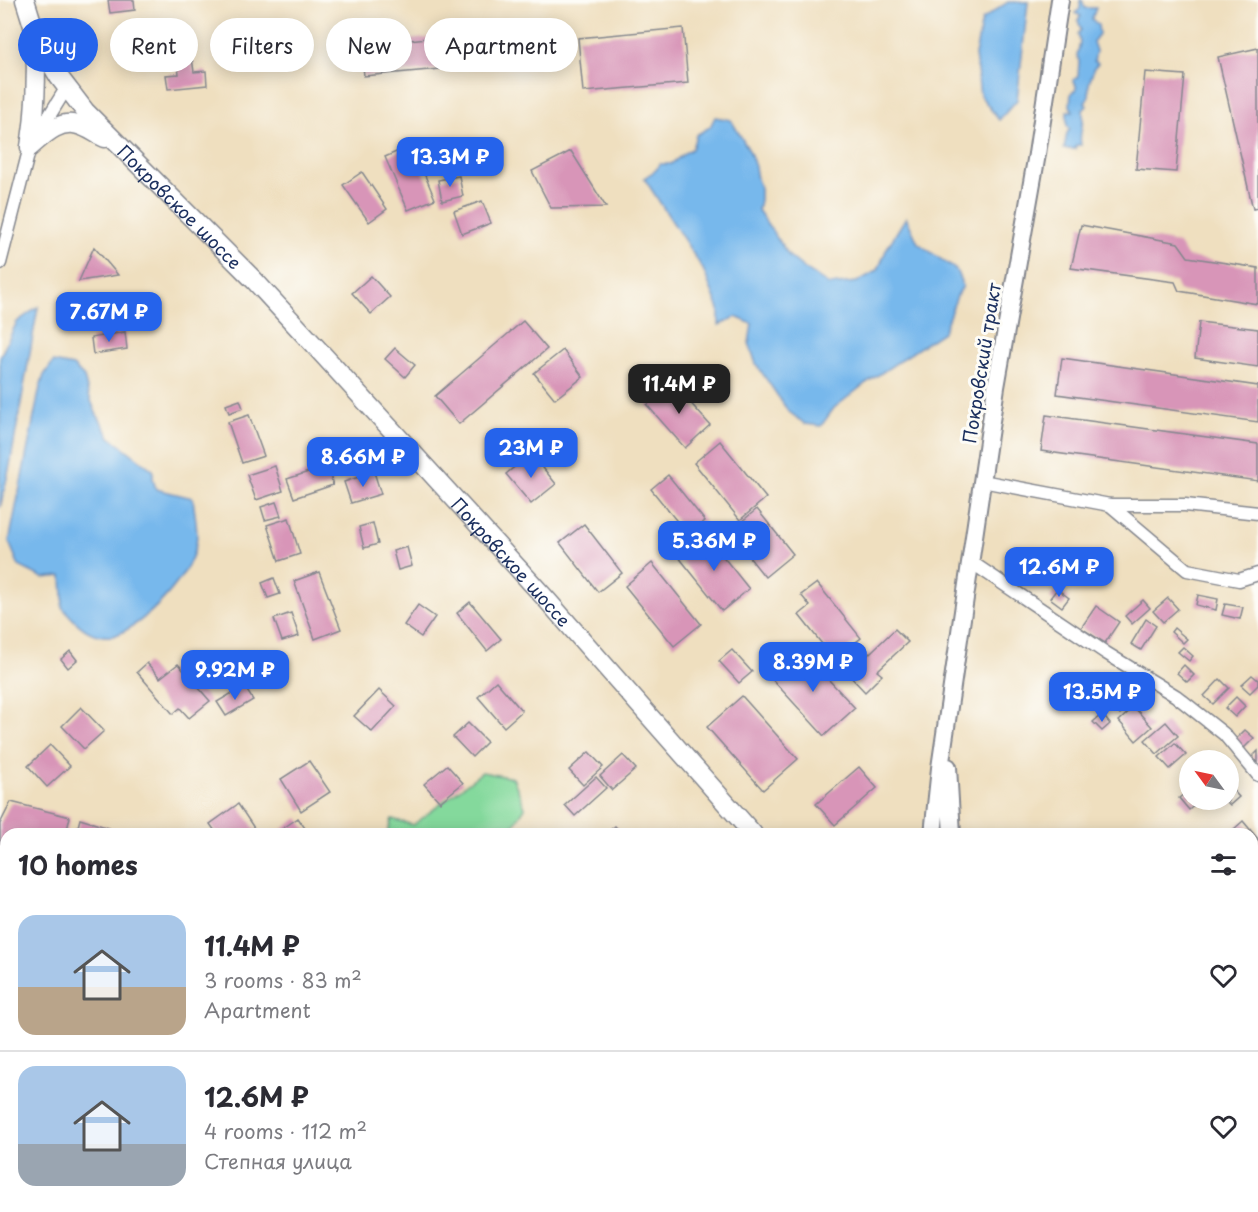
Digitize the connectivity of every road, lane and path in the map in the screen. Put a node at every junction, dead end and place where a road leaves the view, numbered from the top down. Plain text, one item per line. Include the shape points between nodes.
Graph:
1 (25, 0) edge
2 (1060, 0) edge
3 (31, 18) edge
4 (37, 72) edge
5 (57, 72) edge
6 (67, 87) junction
7 (120, 146) junction
8 (30, 147) junction
9 (0, 263) edge
10 (982, 481) junction
11 (1110, 505) junction
12 (1258, 513) edge
13 (971, 562) junction
14 (1258, 574) edge
15 (946, 734) junction
16 (1258, 774) edge
17 (748, 828) edge
18 (934, 828) edge
19 (952, 828) edge

1 - 3 main road
2 - 10 main road, Покровский тракт
4 - 8 main road
5 - 6 main road, Покровское шоссе
6 - 7 main road, Покровское шоссе
6 - 8 street
7 - 8 main road via 77,124 66,124
7 - 17 main road, Покровское шоссе via 333,365
8 - 9 street
10 - 11 street
10 - 13 main road, Покровский тракт
11 - 12 street via 1185,505
11 - 14 street via 1187,570 1239,580
13 - 15 main road, Покровский тракт
13 - 16 street via 1176,696 1224,734
15 - 18 main road
15 - 19 main road

